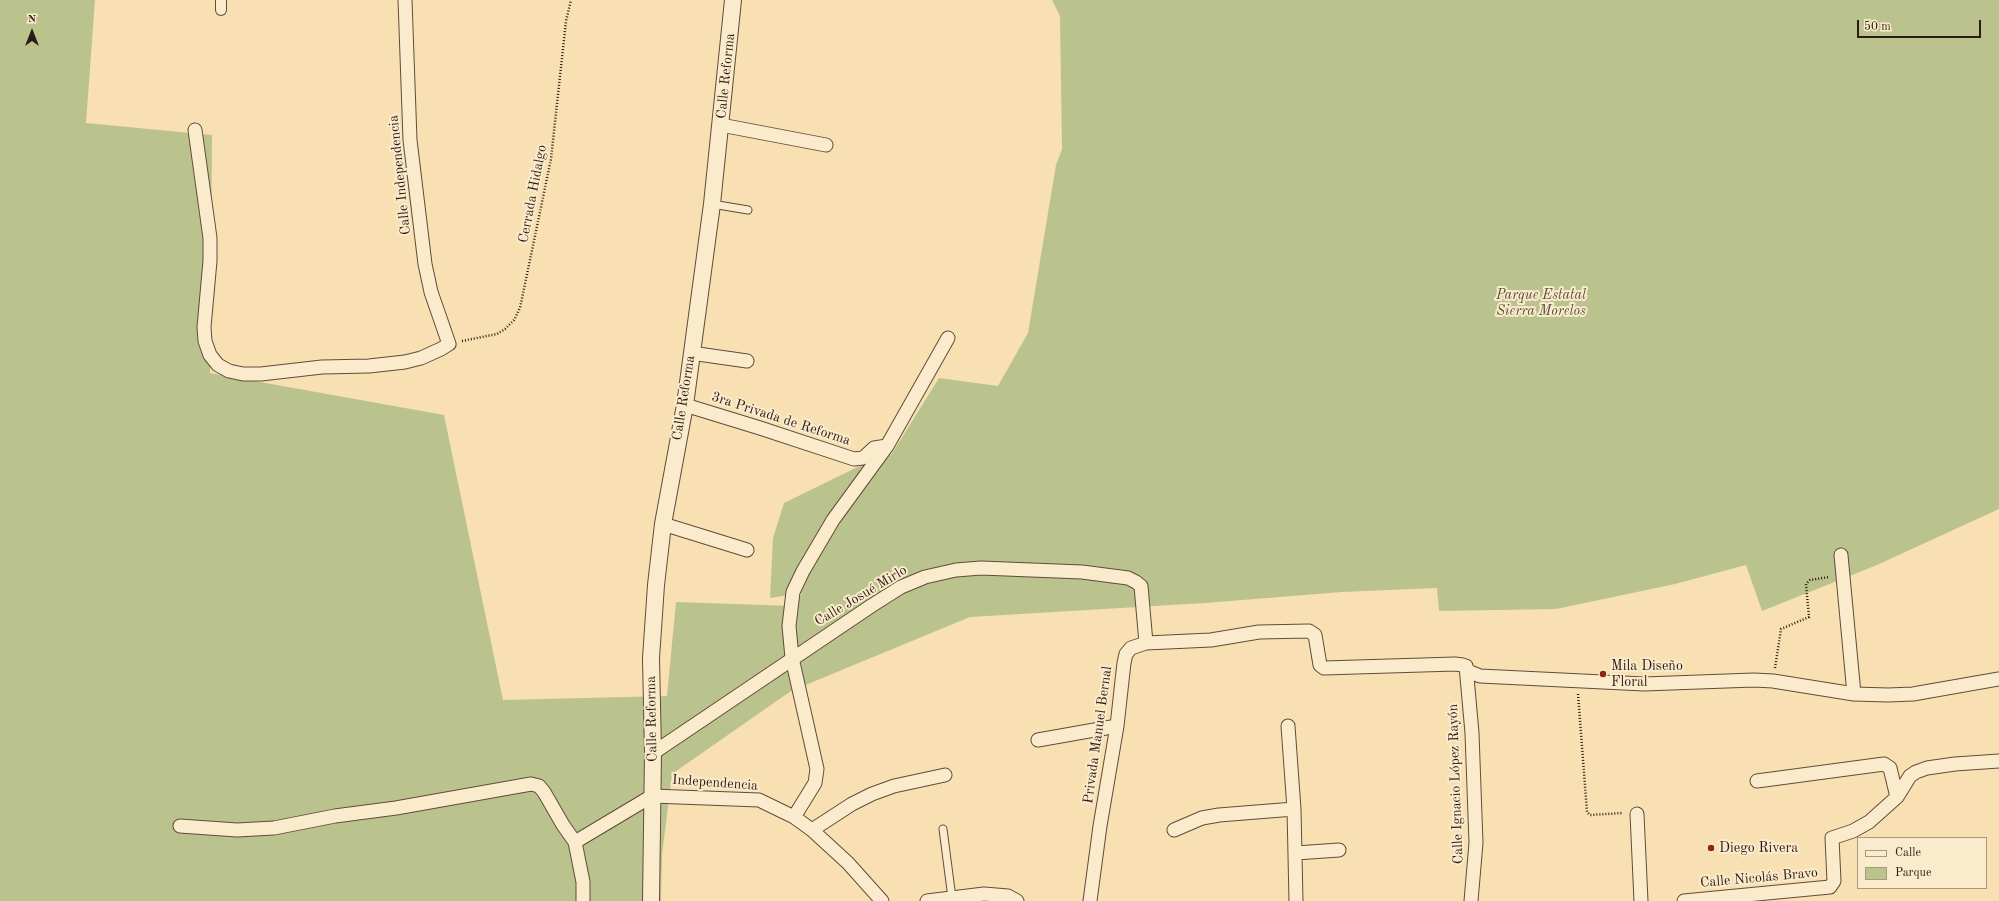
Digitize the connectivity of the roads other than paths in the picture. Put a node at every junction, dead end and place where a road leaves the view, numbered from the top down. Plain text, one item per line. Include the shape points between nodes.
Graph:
1 (404, 0) edge
2 (734, 0) edge
3 (721, 125) junction
4 (195, 130) dead end
5 (826, 145) dead end
6 (712, 204) junction
7 (748, 210) dead end
8 (948, 338) dead end
9 (691, 353) junction
10 (747, 361) dead end
11 (685, 405) junction
12 (887, 446) junction
13 (663, 524) junction
14 (747, 550) dead end
15 (1842, 555) dead end
16 (1146, 643) junction
17 (792, 658) junction
18 (1466, 666) junction
19 (1999, 679) edge
20 (1854, 694) junction
21 (1117, 726) junction
22 (1288, 726) dead end
23 (1038, 740) dead end
24 (653, 753) junction
25 (1999, 761) edge
26 (945, 775) dead end
27 (1757, 781) dead end
28 (652, 796) junction
29 (1897, 797) junction
30 (1294, 809) junction
31 (1637, 814) road end
32 (794, 817) junction
33 (180, 826) dead end
34 (943, 829) dead end
35 (812, 830) junction
36 (1174, 830) dead end
37 (575, 842) junction
38 (1338, 850) dead end
39 (1296, 853) junction
40 (952, 898) junction
41 (583, 901) edge
42 (651, 901) edge
43 (882, 901) edge
44 (927, 901) edge
45 (1017, 901) edge
46 (1090, 901) edge
47 (1296, 901) edge
48 (1471, 901) edge
49 (1641, 901) edge
50 (1684, 901) edge

1 - 4 street, Calle Independencia via 410,140 425,264 431,292 450,344 421,358 368,366 243,374 218,365 210,355 205,341 210,238
2 - 3 street, Calle Reforma
3 - 5 street
3 - 6 street, Calle Reforma
6 - 7 lane
6 - 9 street, Calle Reforma
8 - 12 street
9 - 10 street
9 - 11 street, Calle Reforma
11 - 12 street, 3ra Privada de Reforma via 854,459 863,458 874,448
11 - 13 street, Calle Reforma
12 - 17 street via 833,520 802,571 793,592 790,610
13 - 14 street
13 - 24 street, Calle Reforma via 651,658
15 - 20 street
16 - 17 street, Calle Josué Mirlo via 1141,586 1128,578 1082,572 981,568 925,576 901,587
16 - 18 street via 1211,640 1259,632 1309,630 1315,635 1320,665 1324,668 1455,664
16 - 21 street, Privada Manuel Bernal via 1131,648 1126,654
17 - 24 street, Calle Josué Mirlo
17 - 32 street via 817,769 815,783
18 - 20 street via 1470,672 1480,676 1644,684 1754,680
18 - 48 street, Calle Ignacio López Rayón via 1476,819
19 - 20 street via 1913,694
21 - 23 street
21 - 46 street, Privada Manuel Bernal
22 - 30 street
24 - 28 street, Calle Reforma
25 - 29 street, Calle Nicolás Bravo via 1955,764 1916,772 1906,781
26 - 35 street via 894,786 872,794
27 - 29 street via 1884,764 1890,768
28 - 32 street, Independencia via 755,800 768,803
28 - 37 street
28 - 42 street, Calle Reforma
29 - 50 street, Calle Nicolás Bravo via 1861,827 1832,838 1834,881 1830,887
30 - 36 street via 1219,815 1202,818
30 - 39 street
31 - 49 street
32 - 35 street, Independencia
33 - 37 street via 237,830 274,828 531,784 539,786 544,792
34 - 40 lane
35 - 43 street, Independencia via 848,863
37 - 41 street via 584,882
38 - 39 street
39 - 47 street
40 - 44 street
40 - 45 street via 984,894 1008,896

